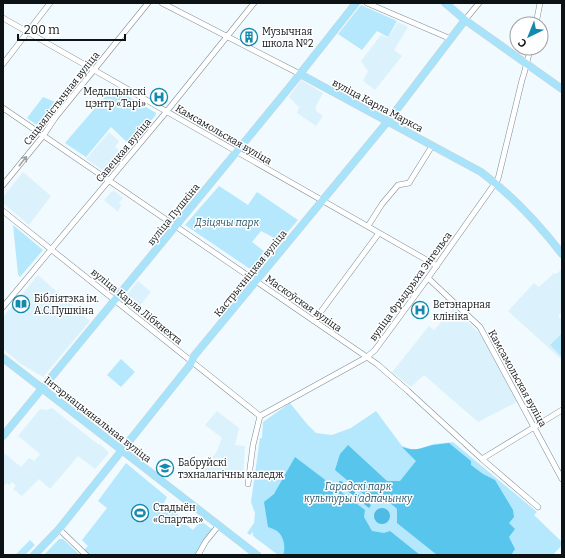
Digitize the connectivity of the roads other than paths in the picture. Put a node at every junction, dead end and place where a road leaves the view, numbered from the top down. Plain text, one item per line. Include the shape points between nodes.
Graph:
1 (50, 3) edge
2 (148, 3) edge
3 (162, 3) edge
4 (254, 3) edge
5 (356, 3) edge
6 (367, 3) edge
7 (445, 3) edge
8 (480, 3) edge
9 (540, 3) edge
10 (538, 16) edge
11 (3, 18) edge
12 (465, 20) junction
13 (28, 32) junction
14 (227, 37) junction
15 (451, 39) junction
16 (528, 56) edge
17 (526, 63) junction
18 (3, 64) edge
19 (94, 70) junction
20 (300, 74) junction
21 (562, 89) edge
22 (3, 108) edge
23 (167, 111) junction
24 (388, 121) junction
25 (43, 136) junction
26 (432, 146) junction
27 (237, 151) junction
28 (109, 181) junction
29 (496, 182) junction
30 (3, 185) edge
31 (322, 200) junction
32 (3, 211) edge
33 (176, 226) junction
34 (368, 226) junction
35 (379, 233) junction
36 (52, 249) junction
37 (562, 254) edge
38 (437, 266) junction
39 (428, 278) junction
40 (256, 281) junction
41 (115, 300) junction
42 (3, 307) edge
43 (314, 321) junction
44 (367, 357) junction
45 (3, 358) edge
46 (192, 361) junction
47 (42, 389) junction
48 (562, 410) edge
49 (260, 416) junction
50 (535, 427) junction
51 (3, 436) edge
52 (122, 451) junction
53 (482, 460) junction
54 (562, 480) edge
55 (248, 484) dead end
56 (538, 507) dead end
57 (219, 526) junction
58 (59, 529) junction
59 (254, 554) edge
60 (34, 555) edge
61 (86, 555) edge
62 (198, 555) edge

1 - 13 street
2 - 19 street, Сацыялістычная вуліца
3 - 14 street, вуліца Карла Маркса
4 - 14 street, Савецкая вуліца
5 - 20 main road, вуліца Пушкіна
6 - 15 street
7 - 12 main road
8 - 12 street, Кастрычніцкая вуліца
9 - 10 street
11 - 13 street, Камсамольская вуліца
12 - 15 main road, Кастрычніцкая вуліца
12 - 17 main road
13 - 18 street
13 - 19 street, Камсамольская вуліца
14 - 20 street, вуліца Карла Маркса
14 - 23 street, Савецкая вуліца
15 - 24 main road, Кастрычніцкая вуліца
16 - 17 street, вуліца Фрыдрыха Энгельса
17 - 21 main road
17 - 29 street, вуліца Фрыдрыха Энгельса
19 - 23 street, Камсамольская вуліца
19 - 25 street, Сацыялістычная вуліца
20 - 24 main road, вуліца Карла Маркса
20 - 27 main road, вуліца Пушкіна
22 - 25 street, Маскоўская вуліца
23 - 27 street, Камсамольская вуліца
23 - 28 street, Савецкая вуліца
24 - 26 main road, вуліца Карла Маркса
24 - 31 main road, Кастрычніцкая вуліца
25 - 28 street, Маскоўская вуліца
30 -> 25 street, Сацыялістычная вуліца
26 - 29 main road, вуліца Карла Маркса
26 - 34 street via 409,183 398,185
27 - 31 street, Камсамольская вуліца
27 - 33 main road, вуліца Пушкіна
28 - 33 street, Маскоўская вуліца
28 - 36 street, Савецкая вуліца
29 - 37 main road, вуліца Карла Маркса via 540,226
29 - 38 street, вуліца Фрыдрыха Энгельса
31 - 34 street, Камсамольская вуліца
31 - 40 main road, Кастрычніцкая вуліца
32 - 36 street, вуліца Карла Лібкнехта
33 - 40 street, Маскоўская вуліца
33 - 41 main road, вуліца Пушкіна
34 - 35 street, Камсамольская вуліца
35 - 38 street, Камсамольская вуліца
35 - 43 street
36 - 41 street, вуліца Карла Лібкнехта
36 - 42 street, Савецкая вуліца
38 - 39 street, вуліца Фрыдрыха Энгельса
39 - 44 street, вуліца Фрыдрыха Энгельса via 375,350
39 - 50 street, Камсамольская вуліца via 480,327
40 - 43 street, Маскоўская вуліца
40 - 46 main road, Кастрычніцкая вуліца
41 - 46 street, вуліца Карла Лібкнехта
41 - 47 main road, вуліца Пушкіна
43 - 44 street, Маскоўская вуліца
44 - 49 street, вуліца Фрыдрыха Энгельса
44 - 53 street, Маскоўская вуліца via 398,382
45 - 47 main road, Інтэрнацыянальная вуліца
46 - 49 street, вуліца Карла Лібкнехта
46 - 52 main road, Кастрычніцкая вуліца
47 - 51 main road, вуліца Пушкіна
47 - 52 main road, Інтэрнацыянальная вуліца
48 - 50 street
49 - 55 street
50 - 53 street
50 - 54 street, Камсамольская вуліца
52 - 57 main road, Інтэрнацыянальная вуліца
52 - 58 main road, Кастрычніцкая вуліца
53 - 56 street, Маскоўская вуліца
57 - 59 main road, Інтэрнацыянальная вуліца
57 - 62 street
58 - 60 main road, Кастрычніцкая вуліца
58 - 61 street

